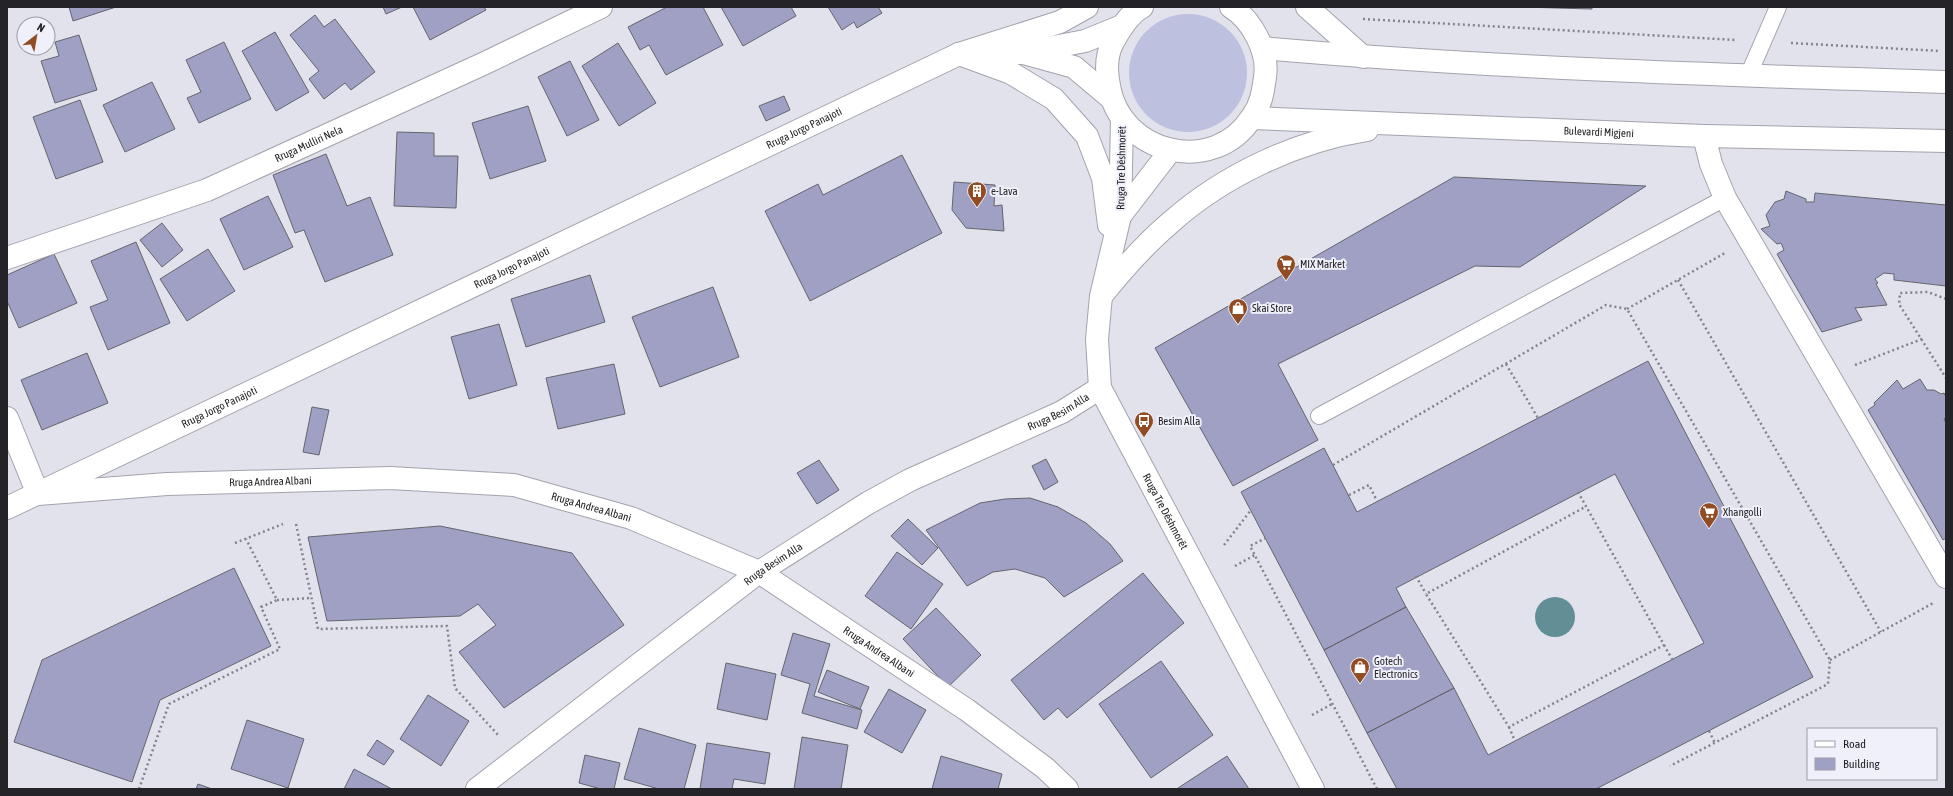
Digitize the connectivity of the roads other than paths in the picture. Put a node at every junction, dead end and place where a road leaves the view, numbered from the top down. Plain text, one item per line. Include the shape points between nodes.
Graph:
1 (600, 7) edge
2 (1087, 7) edge
3 (1142, 7) edge
4 (1232, 7) edge
5 (1308, 7) edge
6 (1778, 7) edge
7 (1122, 26) junction
8 (1262, 48) junction
9 (1022, 53) junction
10 (959, 54) junction
11 (1364, 57) junction
12 (1748, 76) junction
13 (1946, 82) edge
14 (1111, 98) junction
15 (1252, 118) junction
16 (1122, 119) junction
17 (1405, 124) junction
18 (1704, 136) junction
19 (1946, 141) edge
20 (1170, 151) junction
21 (1725, 198) junction
22 (1120, 216) junction
23 (1112, 246) junction
24 (7, 258) edge
25 (1101, 296) junction
26 (1100, 388) junction
27 (1319, 416) dead end
28 (7, 418) edge
29 (38, 494) junction
30 (7, 508) edge
31 (759, 572) junction
32 (1946, 577) edge
33 (1045, 768) junction
34 (477, 789) edge
35 (1042, 789) edge
36 (1067, 789) edge
37 (1313, 789) edge

1 - 24 street, Rruga Mulliri Nela via 485,63 207,190
2 - 10 street via 1060,22
3 - 7 street
4 - 8 street via 1250,26
5 - 11 street
6 - 12 lane
7 - 9 street, Rruga Jorgo Panajoti via 1085,41
7 - 14 street via 1110,48 1106,73
8 - 11 street
8 - 15 street via 1266,72 1262,97
9 - 10 street, Rruga Jorgo Panajoti
9 - 14 street, Rruga Jorgo Panajoti via 1074,67
10 - 23 street via 1011,73 1054,99 1087,136 1103,178
10 - 29 street, Rruga Jorgo Panajoti
11 - 12 street
12 - 13 street
14 - 16 street
15 - 17 street, Bulevardi Migjeni
15 - 20 street via 1236,135 1216,147 1193,152
16 - 20 street via 1143,139
16 - 22 street, Rruga Tre Dëshmorët
17 - 18 street, Bulevardi Migjeni
17 - 25 street via 1340,136 1305,146 1257,165 1213,191 1172,221 1134,256
18 - 19 street, Bulevardi Migjeni
18 - 21 street via 1711,164
20 - 22 street, Rruga Tre Dëshmorët
21 - 27 lane
21 - 32 street
22 - 23 street, Rruga Tre Dëshmorët
23 - 25 street, Rruga Tre Dëshmorët
25 - 26 street, Rruga Tre Dëshmorët via 1097,339
26 - 31 street, Rruga Besim Alla via 1062,412 910,480
26 - 37 street, Rruga Tre Dëshmorët
28 - 29 street
29 - 30 street, Rruga Jorgo Panajoti
29 - 31 street, Rruga Andrea Albani via 167,484 390,478 514,485 630,518
31 - 33 street, Rruga Andrea Albani via 967,710
31 - 34 street, Rruga Besim Alla
33 - 35 street
33 - 36 street, Rruga Andrea Albani

